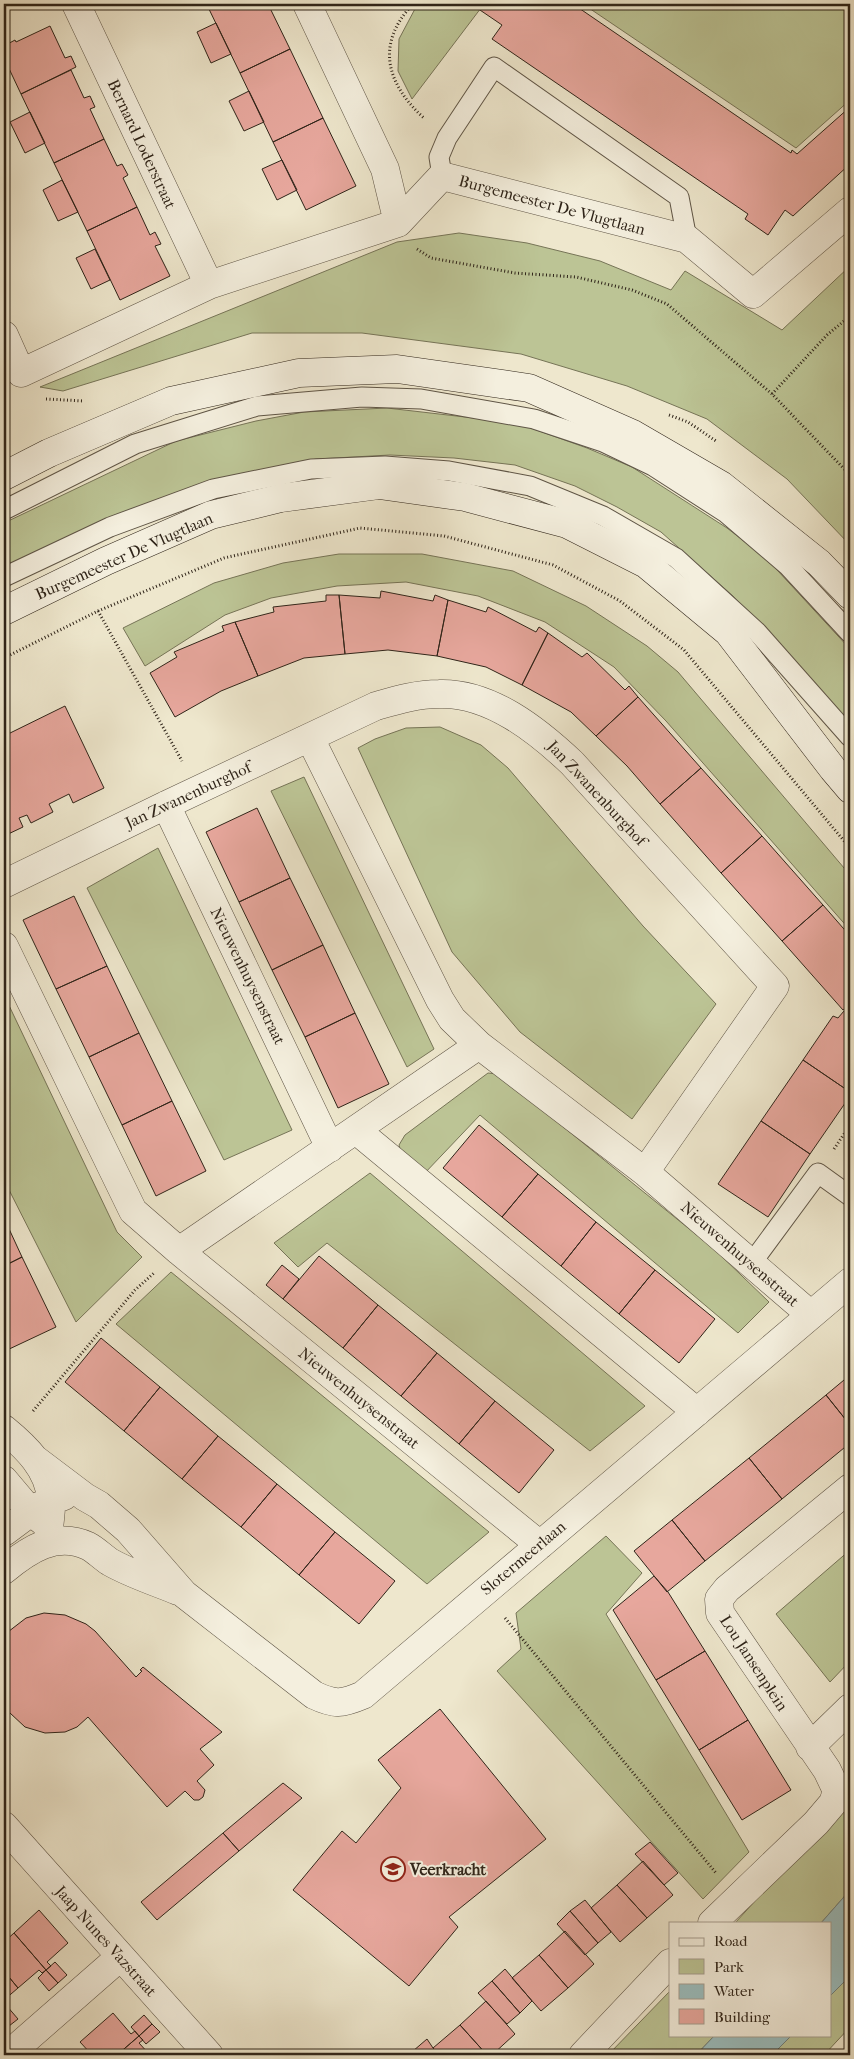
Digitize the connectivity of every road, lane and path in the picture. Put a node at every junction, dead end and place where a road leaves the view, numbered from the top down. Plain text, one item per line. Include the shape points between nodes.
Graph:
1 (76, 4) edge
2 (306, 4) edge
3 (414, 4) edge
4 (447, 138) junction
5 (442, 176) junction
6 (850, 211) edge
7 (398, 223) junction
8 (687, 239) junction
9 (209, 285) junction
10 (850, 316) edge
11 (4, 336) edge
12 (772, 394) junction
13 (850, 475) edge
14 (4, 476) edge
15 (4, 510) edge
16 (4, 577) edge
17 (850, 595) edge
18 (4, 611) edge
19 (98, 611) junction
20 (850, 633) edge
21 (4, 658) edge
22 (850, 737) edge
23 (310, 738) junction
24 (850, 788) edge
25 (198, 790) junction
26 (166, 804) junction
27 (850, 848) edge
28 (4, 884) edge
29 (4, 946) edge
30 (479, 1044) junction
31 (356, 1130) junction
32 (330, 1148) junction
33 (645, 1172) junction
34 (850, 1196) edge
35 (179, 1252) junction
36 (751, 1264) junction
37 (850, 1282) edge
38 (811, 1315) junction
39 (697, 1412) junction
40 (8, 1433) edge
41 (36, 1460) junction
42 (4, 1480) edge
43 (850, 1488) edge
44 (85, 1498) junction
45 (49, 1524) junction
46 (4, 1532) edge
47 (540, 1545) junction
48 (4, 1570) edge
49 (483, 1592) junction
50 (184, 1594) junction
51 (850, 1708) edge
52 (810, 1747) junction
53 (4, 1826) edge
54 (737, 1899) junction
55 (713, 1922) edge
56 (120, 1957) junction
57 (669, 1964) edge
58 (8, 2055) edge
59 (209, 2055) edge
60 (583, 2055) edge

1 - 9 street, Bernard Loderstraat
2 - 7 street via 385,169
3 - 4 path via 402,15 390,38 390,61 396,85 417,112
4 - 5 lane via 439,157
4 - 8 lane via 494,67 679,197
5 - 7 street, Burgemeester De Vlugtlaan
5 - 8 street, Burgemeester De Vlugtlaan
6 - 8 street, Burgemeester De Vlugtlaan via 753,294
7 - 9 street, Burgemeester De Vlugtlaan
7 - 12 path via 413,247 431,258 515,272 576,277 632,290 667,304
9 - 11 street, Burgemeester De Vlugtlaan via 22,373
10 - 12 path via 827,335
12 - 13 path
14 - 17 street via 49,453 171,401 299,373 397,369 529,388 633,434 721,485 819,563
15 - 20 lane via 135,444 256,406 362,396 422,399 534,420 603,442 654,466 726,513 788,566
16 - 22 lane, Burgemeester De Vlugtlaan via 110,526 213,489 311,469 385,466 449,471 530,486 604,516 676,558 757,632
18 - 24 street, Burgemeester De Vlugtlaan via 211,515 254,504 379,485 465,497 568,524 646,564 728,632
19 - 21 path
19 - 25 path
19 - 27 path via 224,558 360,528 444,536 553,564 620,601 684,650
23 - 25 street, Jan Zwanenburghof
23 - 30 street, Nieuwenhuysenstraat via 440,1000 452,1018
23 - 33 street, Jan Zwanenburghof via 376,706 413,696 441,693 474,699 510,714 542,735 572,763 775,986
25 - 26 street, Jan Zwanenburghof
26 - 28 street, Jan Zwanenburghof
26 - 32 street, Nieuwenhuysenstraat
29 - 35 street, Nieuwenhuysenstraat via 133,1211
30 - 31 street
30 - 33 street, Nieuwenhuysenstraat
31 - 32 street
31 - 39 street
32 - 35 street
33 - 36 street, Nieuwenhuysenstraat
34 - 36 lane via 818,1173
35 - 40 path via 135,1290
35 - 47 street, Nieuwenhuysenstraat
36 - 38 street, Nieuwenhuysenstraat
37 - 38 street, Slotermeerlaan
38 - 39 street, Slotermeerlaan
39 - 47 street, Slotermeerlaan
40 - 41 street, Slotermeerlaan
41 - 44 street, Slotermeerlaan
41 - 45 street, Slotermeerlaan via 48,1479
42 - 45 street, Slotermeerlaan
43 - 52 street, Lou Jansenplein via 727,1588 719,1599 720,1613
44 - 45 street via 62,1496
44 - 50 street, Slotermeerlaan via 99,1505 128,1530
45 - 46 street
45 - 48 street via 32,1550
45 - 50 street, Slotermeerlaan via 110,1562
47 - 49 street, Slotermeerlaan
49 - 50 street, Slotermeerlaan via 363,1695 346,1702 330,1703 314,1695
49 - 54 path
51 - 52 street
52 - 54 street via 837,1791 834,1803
53 - 56 street, Jaap Nunes Vazstraat
54 - 55 street
56 - 58 street
56 - 59 street, Jaap Nunes Vazstraat
57 - 60 street

